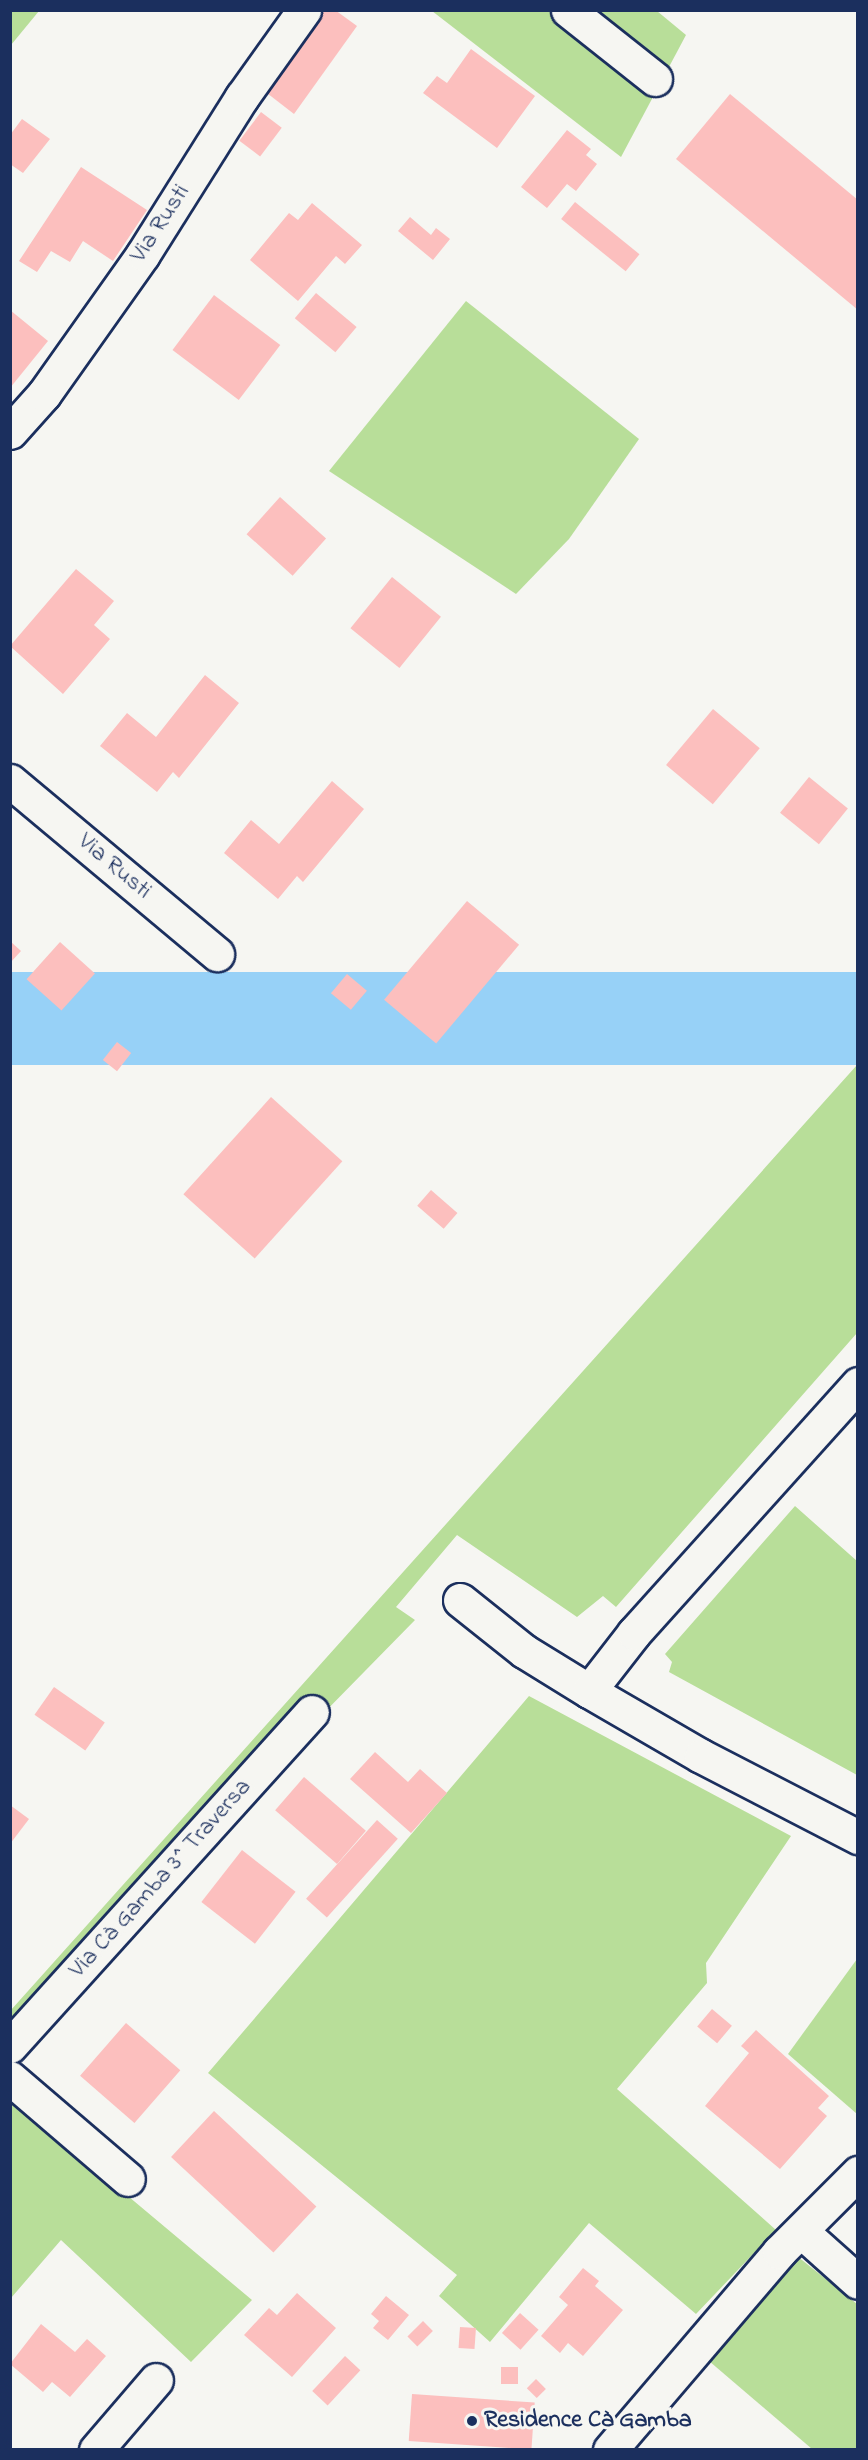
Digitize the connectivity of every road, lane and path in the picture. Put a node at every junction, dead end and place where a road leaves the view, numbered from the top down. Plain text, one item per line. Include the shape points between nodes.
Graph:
1 (304, 10) edge
2 (568, 10) edge
3 (655, 79) dead end
4 (10, 432) edge
5 (10, 781) edge
6 (217, 954) dead end
7 (858, 1384) edge
8 (460, 1600) dead end
9 (589, 1691) junction
10 (312, 1712) dead end
11 (858, 1838) edge
12 (10, 2046) edge
13 (10, 2078) edge
14 (858, 2173) edge
15 (128, 2179) dead end
16 (801, 2231) junction
17 (858, 2282) edge
18 (156, 2379) dead end
19 (96, 2450) edge
20 (610, 2450) edge

1 - 4 street, Via Rusti via 242,97 143,254 44,394
2 - 3 street
5 - 6 street, Via Rusti
7 - 9 street via 634,1633
8 - 9 street via 524,1651
9 - 11 street via 701,1756
10 - 12 street, Via Cà Gamba 3^ Traversa
13 - 15 street
14 - 16 street
16 - 17 street
16 - 20 street
18 - 19 street

